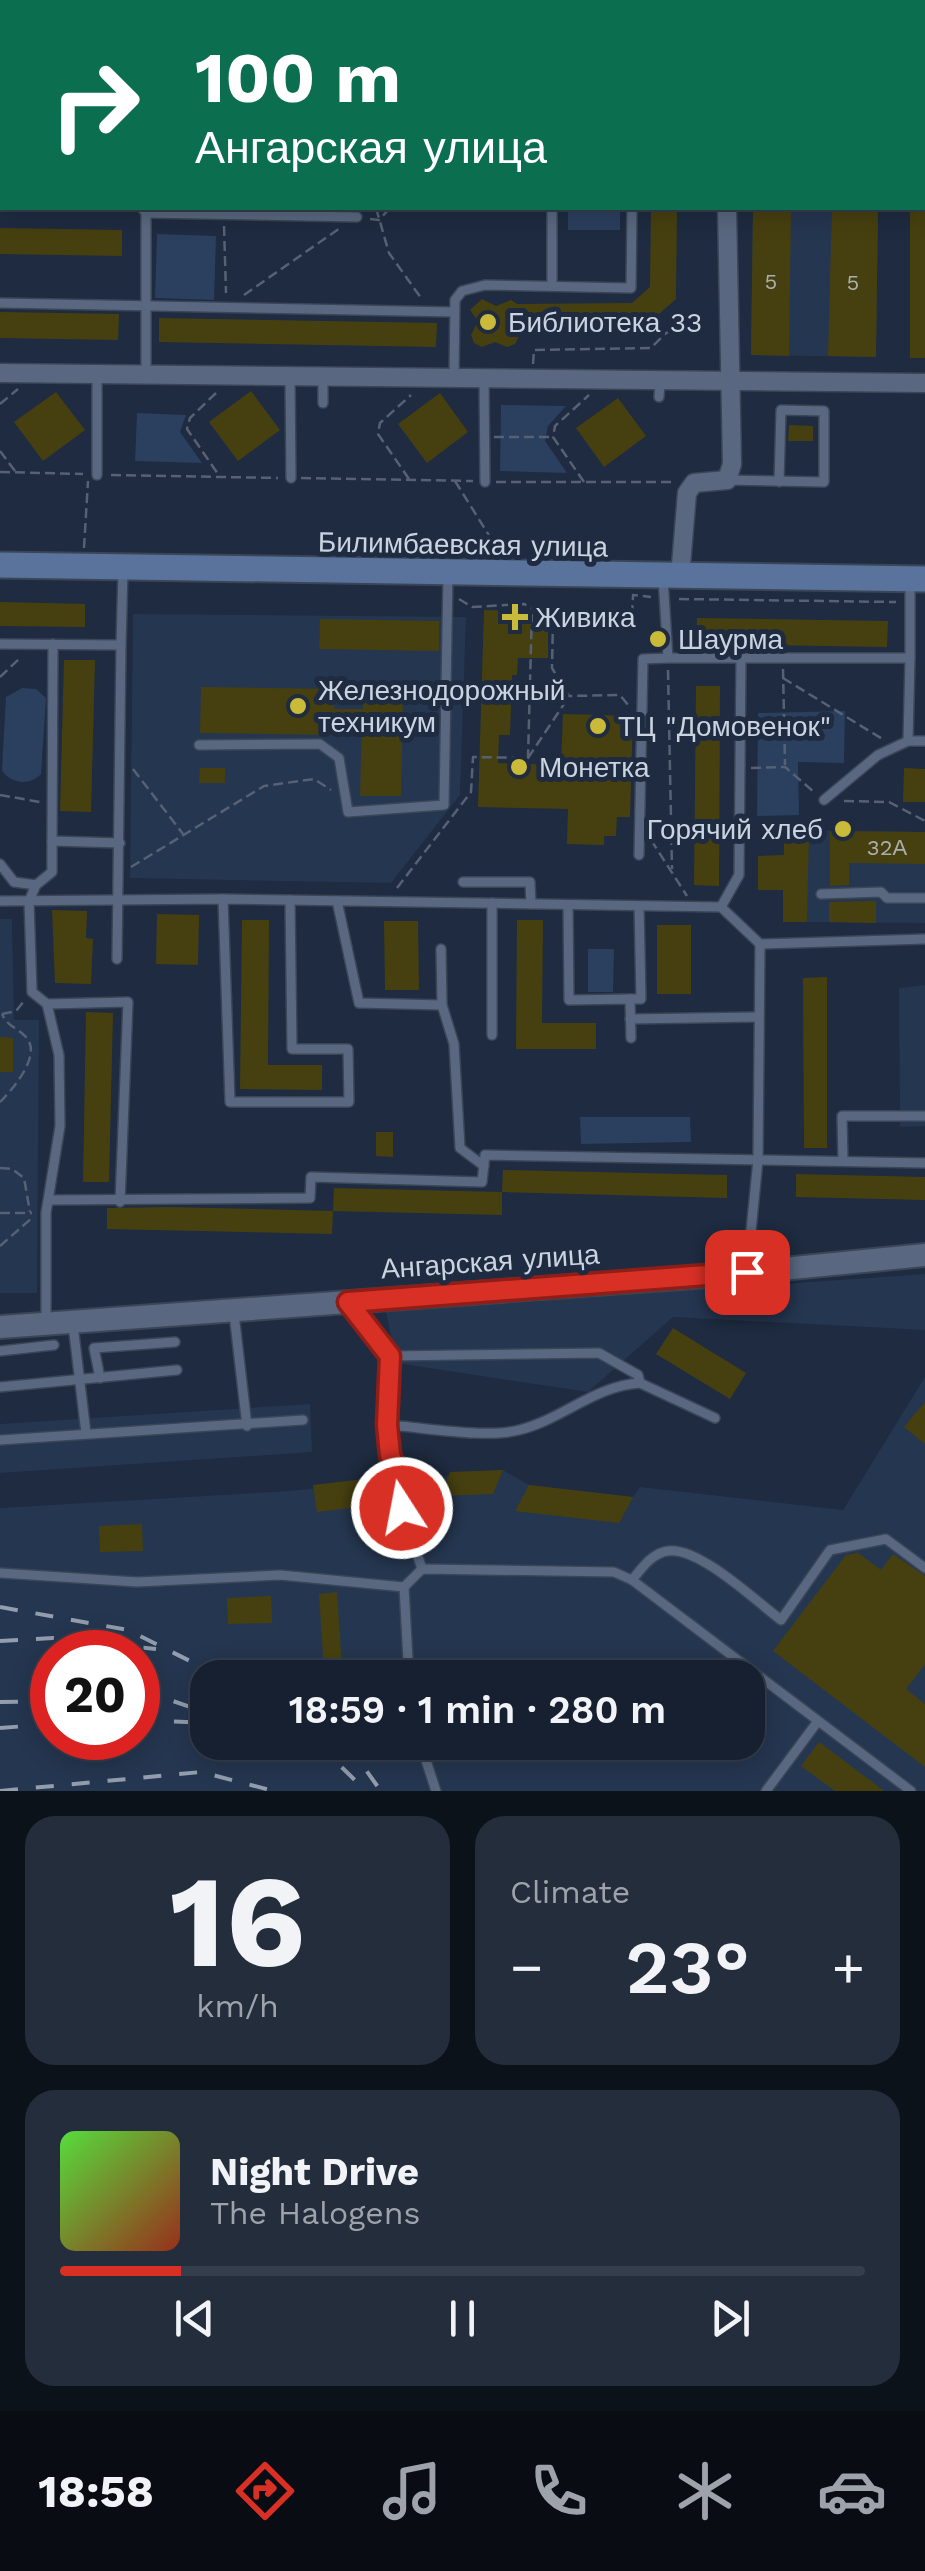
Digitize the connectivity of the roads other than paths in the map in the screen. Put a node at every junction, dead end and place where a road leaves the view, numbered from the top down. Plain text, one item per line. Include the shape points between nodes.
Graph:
1 (144, 210) edge
2 (552, 210) edge
3 (632, 210) edge
4 (727, 210) edge
5 (357, 217) road end
6 (552, 286) junction
7 (0, 303) edge
8 (147, 306) junction
9 (454, 312) junction
10 (0, 374) edge
11 (97, 375) junction
12 (146, 375) junction
13 (290, 377) junction
14 (323, 377) junction
15 (454, 379) junction
16 (484, 379) junction
17 (728, 380) junction
18 (925, 383) edge
19 (323, 402) dead end
20 (93, 474) road end
21 (291, 478) road end
22 (727, 480) junction
23 (485, 482) road end
24 (779, 482) junction
25 (0, 565) edge
26 (123, 567) junction
27 (448, 583) junction
28 (669, 584) junction
29 (915, 586) edge
30 (0, 644) edge
31 (53, 644) junction
32 (122, 645) junction
33 (668, 658) junction
34 (740, 658) junction
35 (910, 658) junction
36 (908, 741) junction
37 (925, 741) edge
38 (198, 745) dead end
39 (824, 800) road end
40 (52, 840) junction
41 (120, 844) junction
42 (638, 854) dead end
43 (0, 864) edge
44 (463, 882) dead end
45 (36, 885) junction
46 (821, 894) dead end
47 (925, 898) edge
48 (117, 899) junction
49 (223, 899) junction
50 (290, 900) junction
51 (337, 900) junction
52 (0, 901) edge
53 (29, 901) junction
54 (492, 903) junction
55 (532, 904) junction
56 (568, 904) junction
57 (639, 906) junction
58 (721, 907) junction
59 (925, 939) edge
60 (760, 944) junction
61 (441, 949) dead end
62 (116, 959) dead end
63 (630, 999) junction
64 (48, 1004) junction
65 (442, 1005) junction
66 (756, 1017) junction
67 (630, 1019) junction
68 (492, 1035) dead end
69 (630, 1038) dead end
70 (925, 1116) edge
71 (758, 1160) junction
72 (842, 1162) junction
73 (925, 1163) edge
74 (484, 1166) junction
75 (49, 1200) junction
76 (120, 1202) junction
77 (925, 1255) edge
78 (747, 1272) junction
79 (348, 1302) junction
80 (234, 1311) junction
81 (73, 1322) junction
82 (0, 1327) edge
83 (50, 1335) junction
84 (175, 1342) dead end
85 (0, 1351) edge
86 (390, 1356) junction
87 (177, 1370) dead end
88 (100, 1378) junction
89 (80, 1380) junction
90 (640, 1384) junction
91 (0, 1388) edge
92 (715, 1418) dead end
93 (303, 1420) dead end
94 (387, 1425) junction
95 (247, 1426) junction
96 (86, 1434) junction
97 (0, 1440) edge
98 (400, 1478) joint
99 (925, 1568) edge
100 (422, 1570) junction
101 (0, 1573) edge
102 (632, 1580) junction
103 (404, 1587) junction
104 (408, 1660) edge
105 (818, 1721) junction
106 (426, 1760) edge
107 (436, 1791) edge
108 (766, 1791) edge
109 (911, 1791) edge

1 - 5 lane
1 - 8 lane
2 - 6 lane
3 - 6 lane via 631,288
4 - 17 street
6 - 9 lane via 472,286 455,300
7 - 8 lane
8 - 9 lane
8 - 12 lane
9 - 15 lane
10 - 11 street
11 - 12 street
11 - 20 lane
12 - 13 street
13 - 14 street
13 - 21 lane
14 - 15 street
14 - 19 lane
15 - 16 street
16 - 17 street via 659,389
16 - 23 lane
17 - 18 street
17 - 22 street
22 - 24 lane
22 - 28 street via 694,483 688,493
24 - 24 lane via 824,482 824,411 781,410
25 - 26 main road, Билимбаевская улица
26 - 27 main road, Билимбаевская улица
26 - 32 lane
27 - 28 main road, Билимбаевская улица
27 - 38 lane via 444,805 348,812 339,758 320,744
28 - 29 main road, Билимбаевская улица
28 - 33 lane
29 - 35 lane
30 - 31 lane
31 - 32 lane
31 - 40 lane
32 - 41 lane
33 - 34 lane
33 - 42 lane via 643,659
34 - 35 lane
34 - 58 lane via 738,875
35 - 36 lane
36 - 37 lane
36 - 39 lane
40 - 41 lane
40 - 45 lane via 52,872
41 - 48 lane
43 - 45 lane via 14,882
44 - 55 lane via 530,882
45 - 53 lane
46 - 47 lane
48 - 49 lane
48 - 53 lane
48 - 62 lane
49 - 50 lane
49 - 50 lane via 230,1102 349,1102 348,1048 292,1049
50 - 51 lane
51 - 54 lane
51 - 65 lane via 359,1003
52 - 53 lane
53 - 64 lane via 32,992
54 - 55 lane
54 - 68 lane
55 - 56 lane
56 - 57 lane
56 - 63 lane via 569,1000
57 - 58 lane
57 - 63 lane via 640,999
58 - 60 lane
59 - 60 lane
60 - 66 lane
61 - 65 lane
63 - 67 lane
64 - 75 lane via 59,1055 60,1126
64 - 76 lane via 128,1002
65 - 74 lane via 454,1044 460,1148
66 - 67 lane
66 - 71 lane
67 - 69 lane
70 - 72 lane via 842,1116
71 - 72 lane
71 - 74 lane via 485,1155
71 - 78 lane
72 - 73 lane
74 - 76 lane via 482,1182 311,1177 310,1198
75 - 76 lane
75 - 83 lane
77 - 78 street, Ангарская улица
78 - 79 street, Ангарская улица
79 - 80 street, Ангарская улица
79 - 86 street
80 - 81 street, Ангарская улица
80 - 95 lane
81 - 83 street, Ангарская улица
81 - 89 lane
82 - 83 street, Ангарская улица
83 - 85 lane
84 - 88 lane via 94,1348
86 - 90 lane via 599,1353 638,1375
86 - 94 street
87 - 88 lane
88 - 89 lane
89 - 91 lane
89 - 96 lane
90 - 92 lane
90 - 94 lane via 612,1385 514,1432
93 - 95 lane
94 - 98 street
95 - 96 lane
96 - 97 lane
98 - 100 lane via 402,1508
99 - 102 lane via 886,1538 830,1550 781,1620 690,1552 667,1550
100 - 102 lane via 614,1572
100 - 103 lane
101 - 103 lane via 136,1582 280,1575
102 - 105 lane
103 - 104 lane
105 - 108 lane
105 - 109 lane
106 - 107 lane

